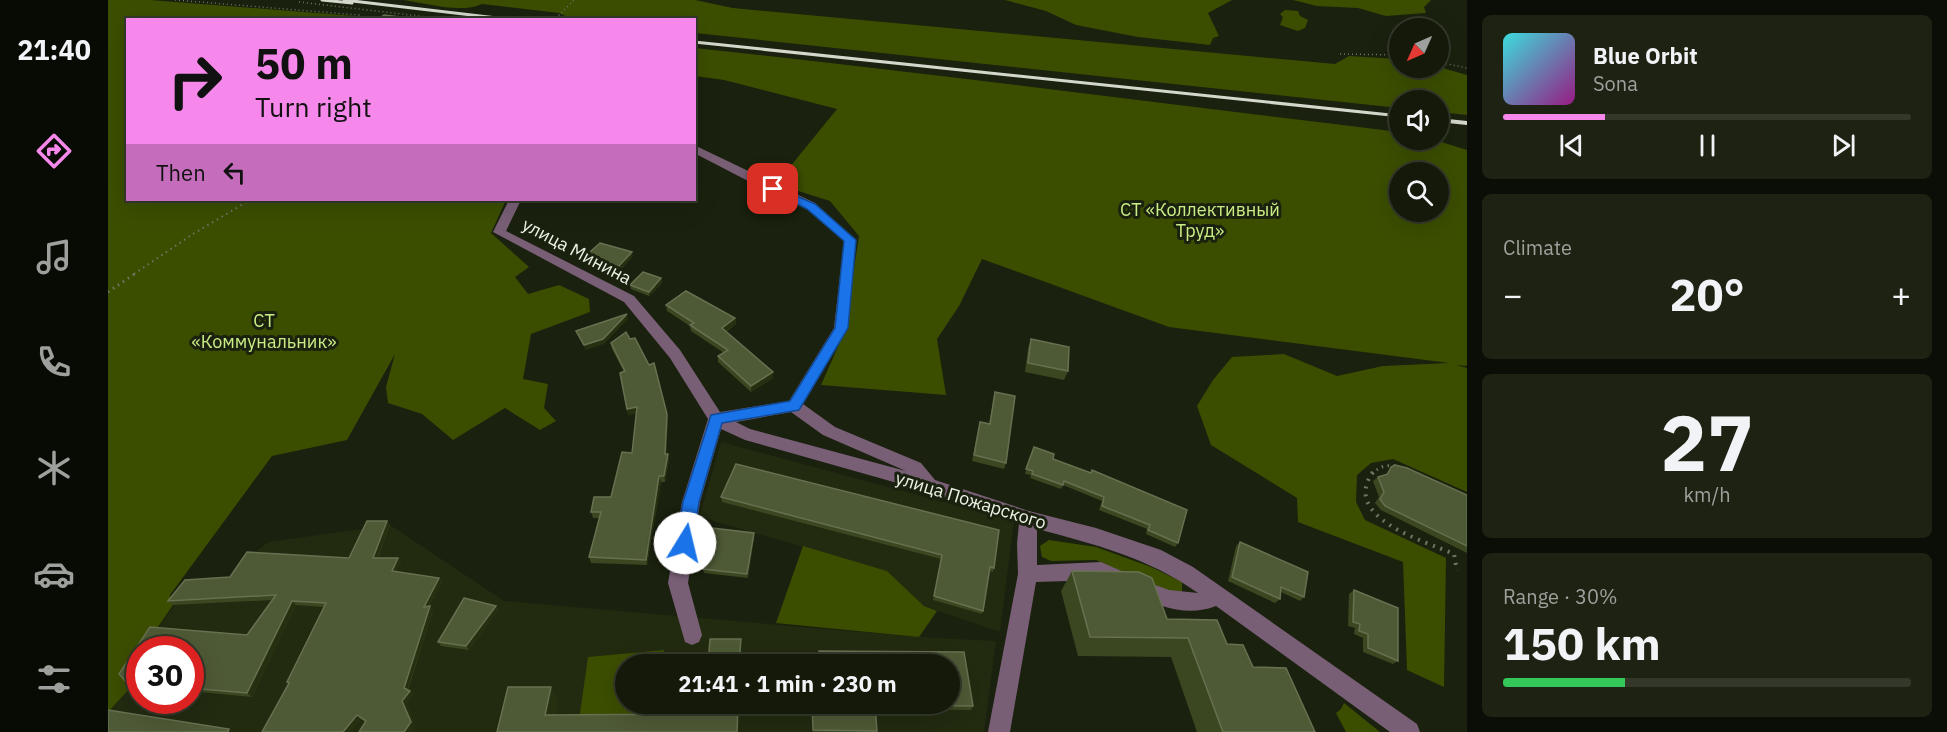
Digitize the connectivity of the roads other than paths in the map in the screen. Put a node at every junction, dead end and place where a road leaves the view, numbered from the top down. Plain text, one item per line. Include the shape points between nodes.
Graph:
1 (696, 149) edge
2 (514, 201) edge
3 (794, 406) junction
4 (716, 419) junction
5 (929, 485) junction
6 (1029, 519) junction
7 (1028, 574) junction
8 (1218, 596) junction
9 (692, 635) dead end
10 (999, 732) edge
11 (1409, 732) edge

1 - 3 street via 811,206 850,240 841,328
2 - 4 street, улица Минина via 499,232 628,299 675,354
3 - 4 street
3 - 5 street via 829,431 915,468
4 - 5 street, улица Пожарского via 745,434
4 - 9 street via 691,502 678,583
5 - 6 street, улица Пожарского
6 - 7 street
6 - 8 street, улица Пожарского via 1154,556
7 - 8 street via 1101,571 1166,600 1199,602
7 - 10 street
8 - 11 street, улица Пожарского

